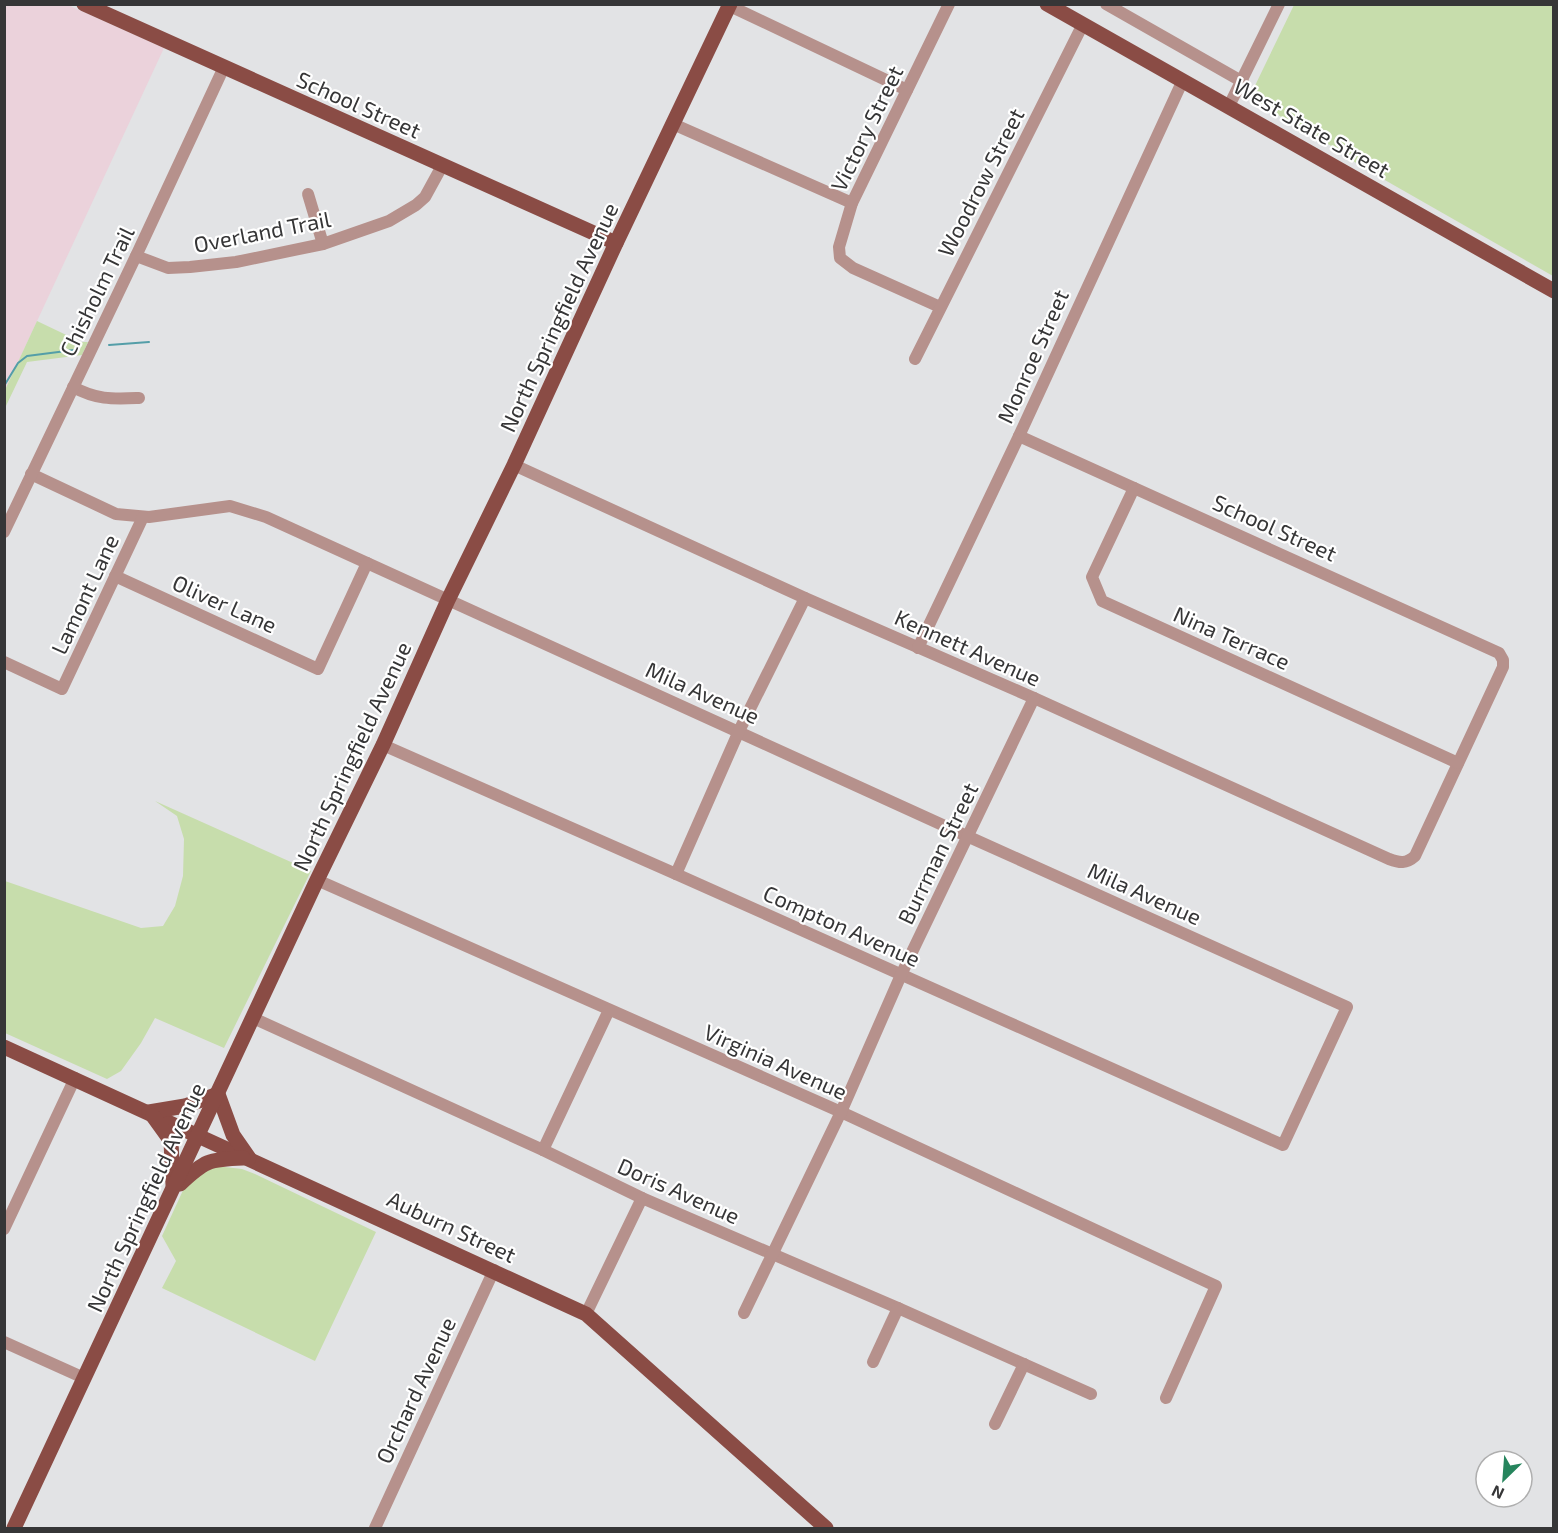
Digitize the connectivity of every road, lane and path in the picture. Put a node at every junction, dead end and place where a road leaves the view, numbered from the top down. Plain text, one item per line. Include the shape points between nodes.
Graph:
1 (84, 4) edge
2 (949, 4) edge
3 (1047, 4) edge
4 (1106, 4) edge
5 (1279, 4) edge
6 (730, 5) edge
7 (1083, 24) junction
8 (224, 67) junction
9 (1183, 80) junction
10 (1243, 82) junction
11 (908, 90) junction
12 (1229, 106) junction
13 (673, 124) junction
14 (442, 166) junction
15 (308, 194) dead end
16 (852, 203) junction
17 (616, 243) junction
18 (323, 244) junction
19 (136, 256) junction
20 (1554, 291) edge
21 (940, 307) junction
22 (915, 358) dead end
23 (73, 387) junction
24 (139, 398) dead end
25 (1019, 436) junction
26 (514, 465) junction
27 (31, 474) junction
28 (1134, 488) junction
29 (143, 516) junction
30 (4, 532) edge
31 (367, 563) junction
32 (115, 576) junction
33 (805, 598) junction
34 (448, 600) junction
35 (918, 648) junction
36 (4, 662) edge
37 (1034, 698) junction
38 (740, 731) junction
39 (383, 745) junction
40 (1458, 763) junction
41 (969, 837) junction
42 (676, 874) junction
43 (317, 880) junction
44 (901, 975) junction
45 (609, 1010) junction
46 (253, 1018) junction
47 (4, 1047) edge
48 (75, 1078) junction
49 (218, 1094) junction
50 (149, 1112) junction
51 (841, 1112) junction
52 (200, 1135) junction
53 (1283, 1145) joint
54 (543, 1150) junction
55 (249, 1158) junction
56 (173, 1190) junction
57 (642, 1198) junction
58 (4, 1229) edge
59 (771, 1254) junction
60 (494, 1270) junction
61 (898, 1308) junction
62 (744, 1313) dead end
63 (586, 1314) junction
64 (4, 1342) edge
65 (873, 1362) dead end
66 (1024, 1364) junction
67 (84, 1378) junction
68 (1092, 1394) dead end
69 (1166, 1398) dead end
70 (995, 1424) dead end
71 (14, 1528) edge
72 (375, 1528) edge
73 (826, 1528) edge

1 - 8 main road, School Street
2 - 11 street, Victory Street
3 - 7 main road, West State Street
4 - 10 street
5 - 10 street
6 - 11 street
6 - 13 main road, North Springfield Avenue
7 - 9 main road, West State Street
7 - 21 street, Woodrow Street
8 - 14 main road, School Street
8 - 19 street, Chisholm Trail
9 - 12 main road, West State Street
9 - 25 street, Monroe Street
10 - 12 street
11 - 16 street, Victory Street
12 - 20 main road, West State Street
13 - 16 street
13 - 17 main road, North Springfield Avenue
14 - 17 main road, School Street
14 - 18 street, Overland Trail via 416,205 389,221
15 - 18 street
16 - 21 street, Victory Street via 839,247 840,258 853,268
17 - 26 main road, North Springfield Avenue
18 - 19 street, Overland Trail via 190,267 168,268
19 - 23 street, Chisholm Trail
21 - 22 street, Woodrow Street
23 - 24 street via 106,399
23 - 27 street, Chisholm Trail
25 - 28 street, School Street
25 - 35 street, Monroe Street
26 - 33 street, Kennett Avenue
26 - 34 main road, North Springfield Avenue
27 - 29 street, Mila Avenue via 116,514
27 - 30 street, Chisholm Trail
28 - 40 street, Nina Terrace via 1092,577 1102,601
28 - 40 street, School Street via 1499,653 1503,667
29 - 31 street, Mila Avenue via 230,506 266,517
29 - 32 street, Lamont Lane
31 - 32 street, Oliver Lane via 318,669
31 - 34 street, Mila Avenue
32 - 36 street, Lamont Lane via 62,689
33 - 35 street, Kennett Avenue
33 - 38 street
34 - 38 street, Mila Avenue
34 - 39 main road, North Springfield Avenue
35 - 37 street, Kennett Avenue
37 - 40 street, Kennett Avenue via 1399,863 1415,856
37 - 41 street, Burrman Street
38 - 41 street, Mila Avenue
38 - 42 street
39 - 42 street, Compton Avenue
39 - 43 main road, North Springfield Avenue
41 - 44 street, Burrman Street
41 - 53 street, Mila Avenue via 1347,1007
42 - 44 street, Compton Avenue
43 - 45 street, Virginia Avenue
43 - 46 main road, North Springfield Avenue
44 - 51 street, Burrman Street
44 - 53 street, Compton Avenue
45 - 51 street, Virginia Avenue
45 - 54 street
46 - 49 main road, North Springfield Avenue
46 - 54 street, Doris Avenue
47 - 48 main road, Auburn Street
48 - 50 main road, Auburn Street
48 - 58 street
49 - 50 main road via 185,1106
49 - 52 main road, North Springfield Avenue
49 - 55 main road via 233,1135
50 - 52 main road, Auburn Street
50 - 56 main road via 171,1142
51 - 59 street, Burrman Street
51 - 69 street, Virginia Avenue via 1216,1286
52 - 55 main road, Auburn Street
52 - 56 main road, North Springfield Avenue
54 - 57 street, Doris Avenue
55 - 56 main road via 220,1158 204,1163
55 - 60 main road, Auburn Street
56 - 67 main road, North Springfield Avenue
57 - 59 street, Doris Avenue
57 - 63 street
59 - 61 street, Doris Avenue
59 - 62 street, Burrman Street
60 - 63 main road, Auburn Street
60 - 72 street, Orchard Avenue
61 - 65 street
61 - 66 street, Doris Avenue
63 - 73 main road, Auburn Street
64 - 67 street
66 - 68 street, Doris Avenue
66 - 70 street
67 - 71 main road, North Springfield Avenue

